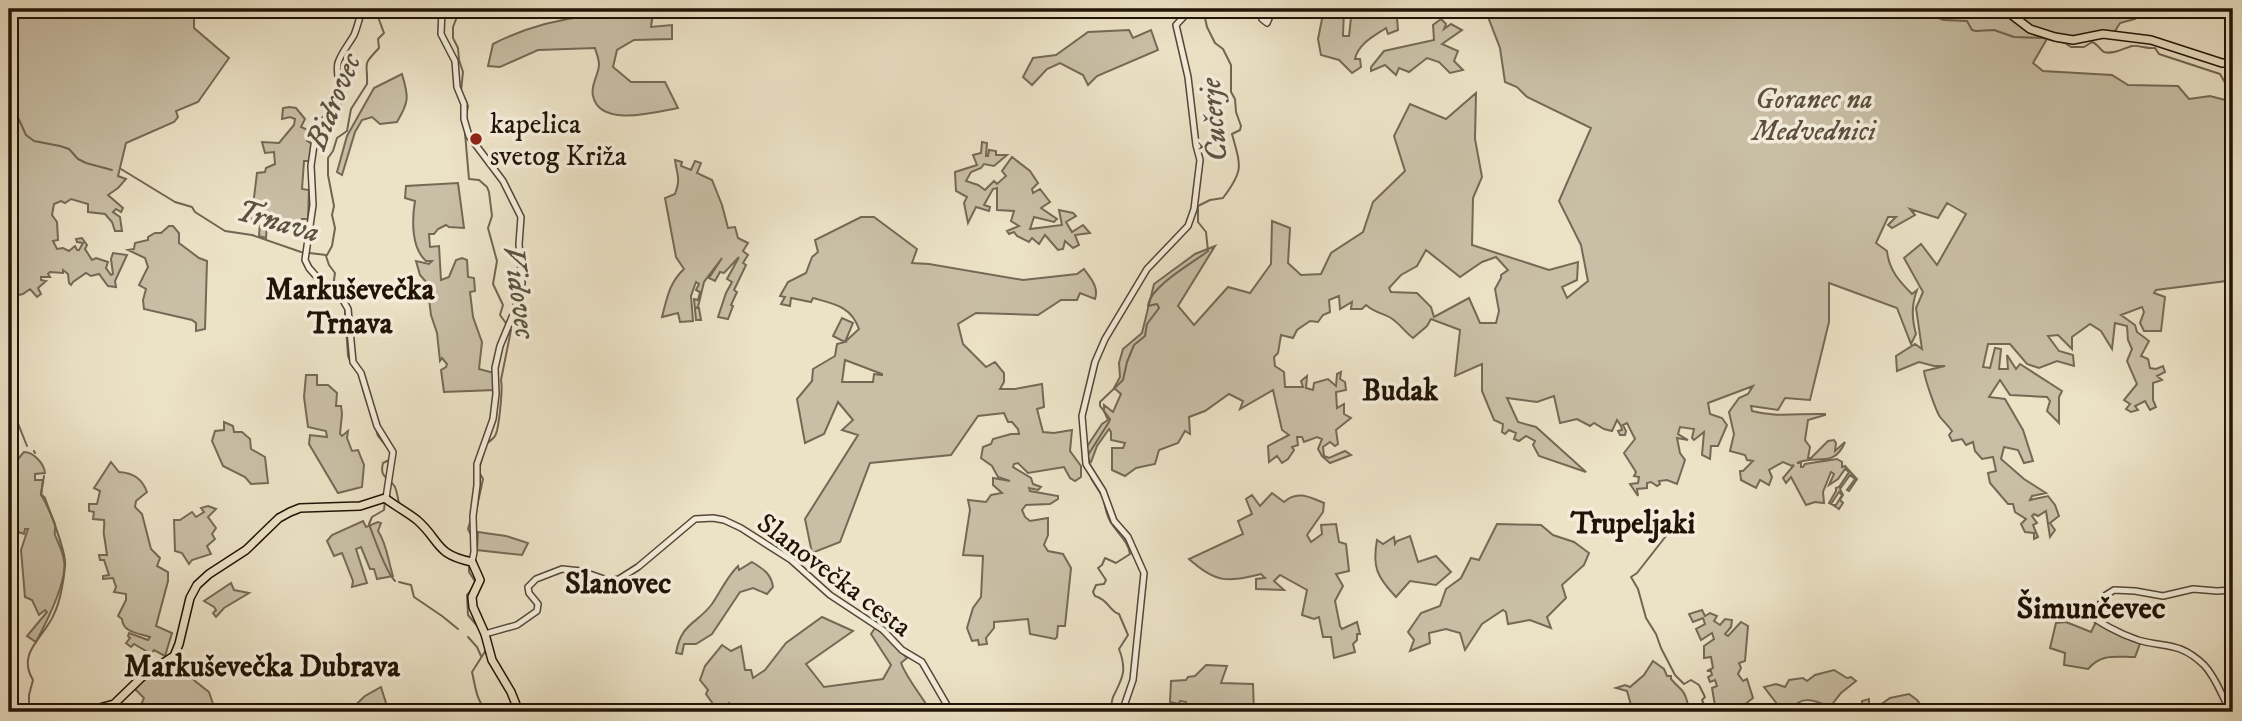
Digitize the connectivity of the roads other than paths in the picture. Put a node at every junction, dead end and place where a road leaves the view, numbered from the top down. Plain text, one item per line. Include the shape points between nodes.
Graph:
1 (362, 9) edge
2 (442, 9) edge
3 (1191, 9) edge
4 (1259, 9) edge
5 (1273, 9) edge
6 (2004, 9) edge
7 (2233, 64) edge
8 (386, 498) junction
9 (472, 562) junction
10 (2233, 590) edge
11 (485, 634) junction
12 (85, 712) edge
13 (519, 712) edge
14 (951, 712) edge
15 (1122, 712) edge
16 (2231, 712) edge

1 - 8 street via 339,59 338,103 316,131 306,254 309,268 339,293 348,309 352,362 361,373 377,426 393,452
2 - 9 street via 440,28 455,61 469,135 503,181 520,215 522,283 496,363 493,419 477,464
3 - 15 street via 1182,21 1180,39 1200,160 1192,216 1147,269 1105,339 1082,416 1086,464 1144,573 1133,680
4 - 5 street via 1267,23
6 - 7 main road via 2032,30 2055,37 2073,40 2103,34 2151,40
8 - 9 main road via 416,519 441,548
8 - 12 main road via 360,506 300,508 279,518 246,550 197,585 174,656 114,704
9 - 11 main road via 480,580 472,602
10 - 16 street via 2193,589 2163,596 2115,590 2097,608 2085,611 2130,637 2186,651 2205,666
11 - 13 main road via 492,660
11 - 14 street, Slanovečka cesta via 517,625 537,611 538,604 528,590 536,579 562,569 610,581 620,579 695,519 713,518 741,528 791,560 830,595 883,630 925,666

